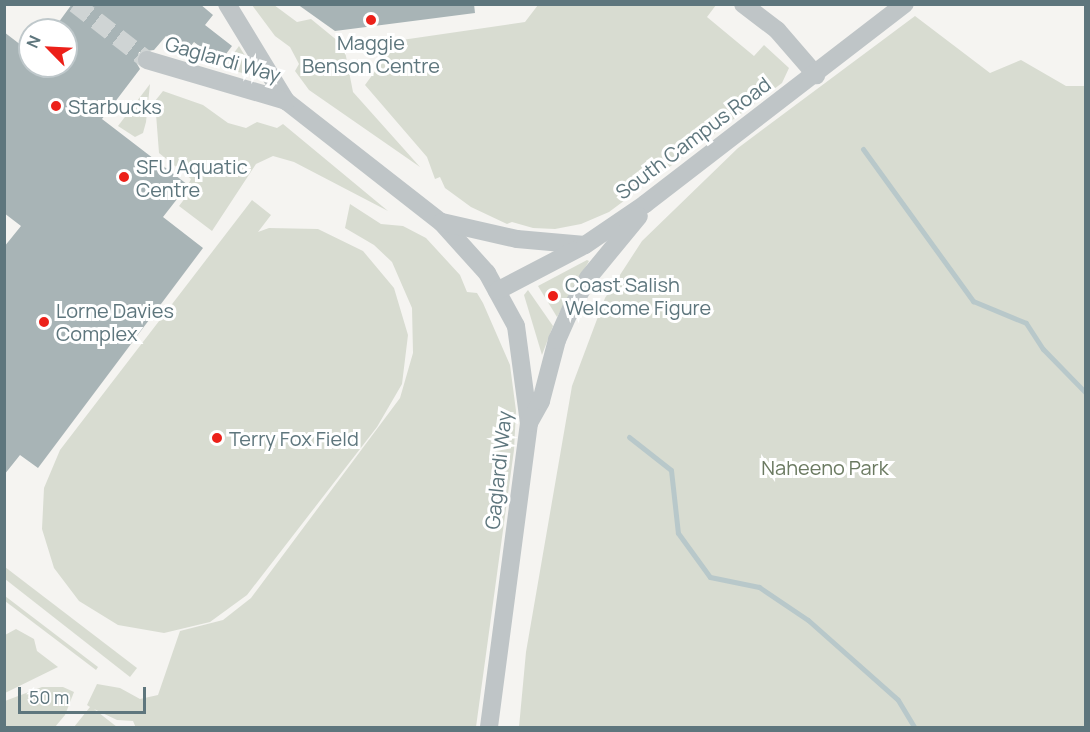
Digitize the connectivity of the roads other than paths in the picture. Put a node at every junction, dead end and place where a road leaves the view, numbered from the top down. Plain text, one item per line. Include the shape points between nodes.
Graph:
1 (227, 4) edge
2 (743, 4) edge
3 (905, 4) edge
4 (147, 60) tunnel mouth
5 (816, 75) junction
6 (286, 101) junction
7 (645, 204) junction
8 (441, 222) junction
9 (585, 245) junction
10 (497, 291) junction
11 (529, 423) junction
12 (489, 728) edge

1 - 6 street, Gaglardi Way
2 - 5 street via 777,30
3 - 5 street, South Campus Road
4 - 6 street, Gaglardi Way
5 - 7 street, South Campus Road
6 - 8 street, Gaglardi Way
7 - 9 street, South Campus Road
7 - 11 street via 636,221 588,278 571,309 557,340 541,401
8 - 9 street via 517,239
8 - 10 street, Gaglardi Way via 466,247
9 - 10 street, South Campus Road
10 - 11 street, Gaglardi Way via 516,326 523,351
11 - 12 street, Gaglardi Way

